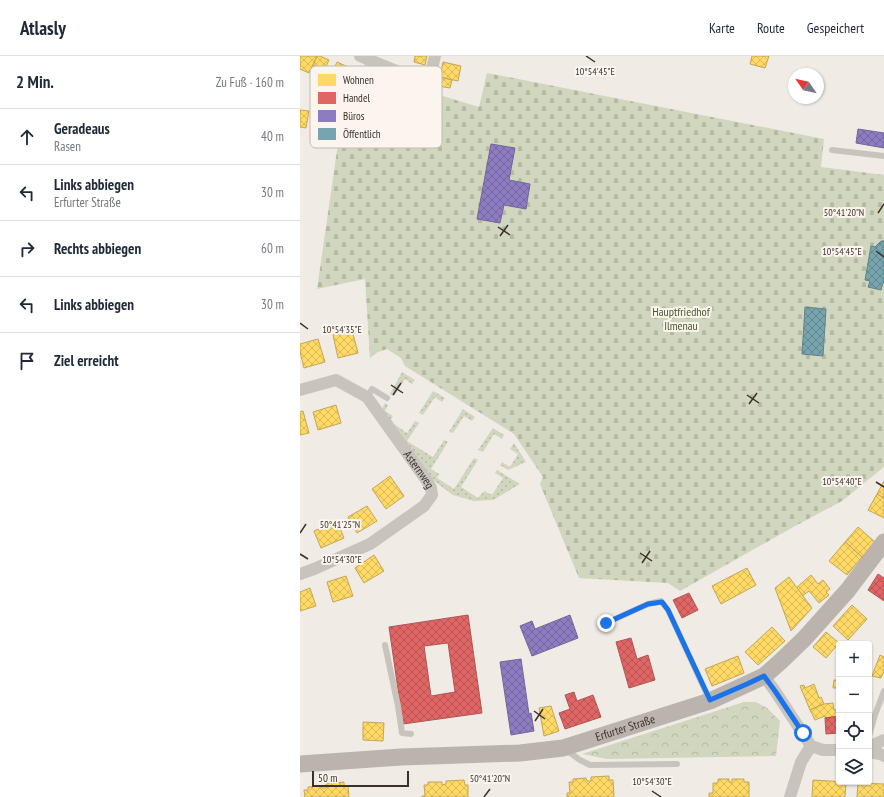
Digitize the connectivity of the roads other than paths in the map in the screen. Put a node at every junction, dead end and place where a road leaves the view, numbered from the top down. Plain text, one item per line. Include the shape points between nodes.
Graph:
1 (360, 56) edge
2 (435, 56) edge
3 (382, 66) edge
4 (433, 66) edge
5 (832, 150) dead end
6 (884, 156) edge
7 (300, 390) edge
8 (367, 397) junction
9 (387, 398) dead end
10 (884, 542) edge
11 (300, 574) edge
12 (606, 623) dead end
13 (385, 645) dead end
14 (764, 676) junction
15 (884, 691) edge
16 (710, 700) junction
17 (872, 726) edge
18 (411, 734) dead end
19 (884, 740) edge
20 (811, 746) junction
21 (872, 746) edge
22 (563, 748) junction
23 (836, 750) edge
24 (872, 753) edge
25 (884, 756) edge
26 (300, 764) edge
27 (677, 764) dead end
28 (790, 797) edge

1 - 3 street
2 - 4 street
5 - 6 lane
7 - 8 street via 336,380
8 - 9 lane via 372,389
8 - 11 street, Asternweg via 432,488 432,494 424,506 370,544
10 - 14 main road, Erfurter Straße via 848,590 804,639
12 - 16 lane via 648,604 662,602
13 - 18 lane via 402,733
14 - 16 main road, Erfurter Straße
14 - 20 street
15 - 17 lane
16 - 22 main road, Erfurter Straße
19 - 21 street
20 - 23 street via 823,750
20 - 28 street via 801,762
22 - 26 main road, Erfurter Straße via 520,753
22 - 27 lane via 590,765
24 - 25 street

